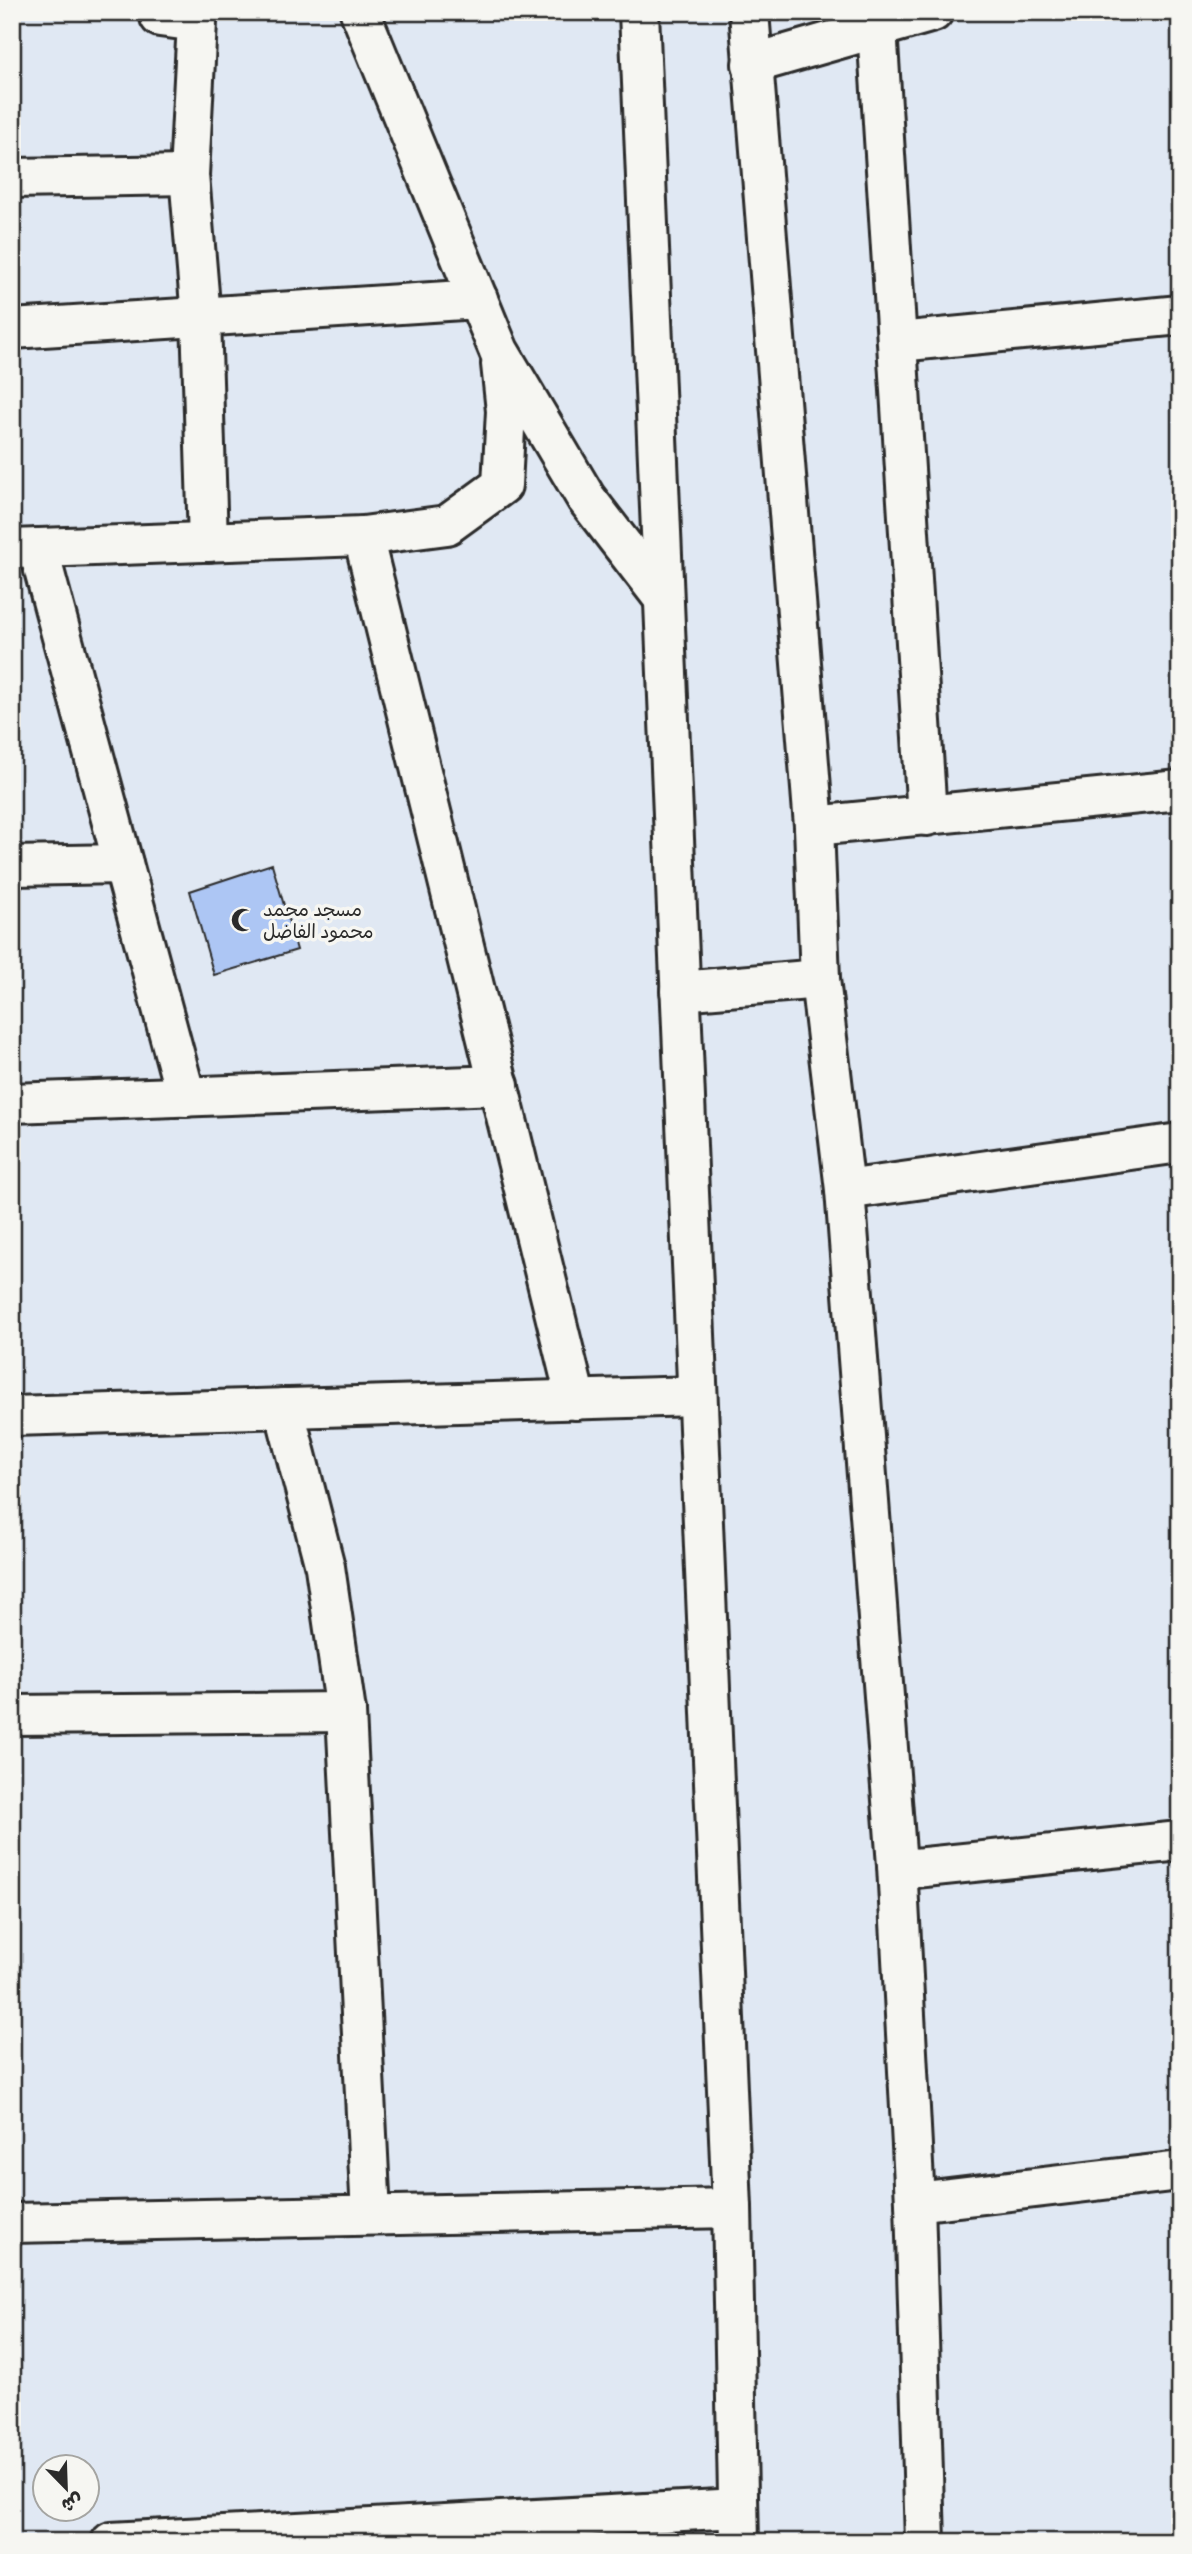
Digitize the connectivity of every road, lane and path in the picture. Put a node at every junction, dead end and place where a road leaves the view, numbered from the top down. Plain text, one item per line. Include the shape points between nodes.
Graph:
1 (160, 12) edge
2 (359, 12) edge
3 (639, 12) edge
4 (749, 12) edge
5 (933, 12) edge
6 (877, 20) edge
7 (751, 64) junction
8 (189, 175) junction
9 (12, 178) edge
10 (478, 299) junction
11 (1180, 316) edge
12 (201, 317) junction
13 (12, 330) edge
14 (898, 342) junction
15 (499, 351) junction
16 (363, 536) junction
17 (208, 542) junction
18 (25, 548) edge
19 (663, 598) junction
20 (1180, 790) edge
21 (927, 816) junction
22 (814, 826) junction
23 (123, 863) junction
24 (12, 866) edge
25 (820, 979) junction
26 (680, 991) junction
27 (499, 1085) junction
28 (186, 1097) junction
29 (12, 1103) edge
30 (1179, 1150) edge
31 (845, 1190) junction
32 (696, 1396) junction
33 (576, 1400) junction
34 (284, 1408) junction
35 (12, 1416) edge
36 (346, 1712) junction
37 (12, 1715) edge
38 (1180, 1841) edge
39 (897, 1865) junction
40 (1180, 2171) edge
41 (915, 2202) junction
42 (732, 2207) junction
43 (370, 2215) junction
44 (12, 2222) edge
45 (738, 2525) edge
46 (340, 2535) edge
47 (111, 2542) edge
48 (925, 2542) edge

1 - 8 street via 160,18 197,22
2 - 10 street
3 - 19 street
4 - 7 street
5 - 6 street
6 - 7 street
6 - 14 street
7 - 22 street
8 - 9 street
8 - 12 street
10 - 12 street
10 - 15 street
11 - 14 street
12 - 13 street
12 - 17 street
14 - 21 street
15 - 16 street via 506,411 502,485 447,525
15 - 19 street via 586,498
16 - 17 street
16 - 27 street
17 - 18 street
18 - 23 street
19 - 26 street
20 - 21 street
21 - 22 street
22 - 25 street
23 - 24 street
23 - 28 street
25 - 26 street
25 - 31 street
26 - 32 street
27 - 28 street
27 - 33 street
28 - 29 street
30 - 31 street
31 - 39 street
32 - 33 street
32 - 42 street
33 - 34 street
34 - 35 street
34 - 36 street via 325,1567
36 - 37 street
36 - 43 street
38 - 39 street via 915,1868
39 - 41 street
40 - 41 street
41 - 48 street
42 - 43 street
42 - 45 street
43 - 44 street
45 - 46 street
46 - 47 street

